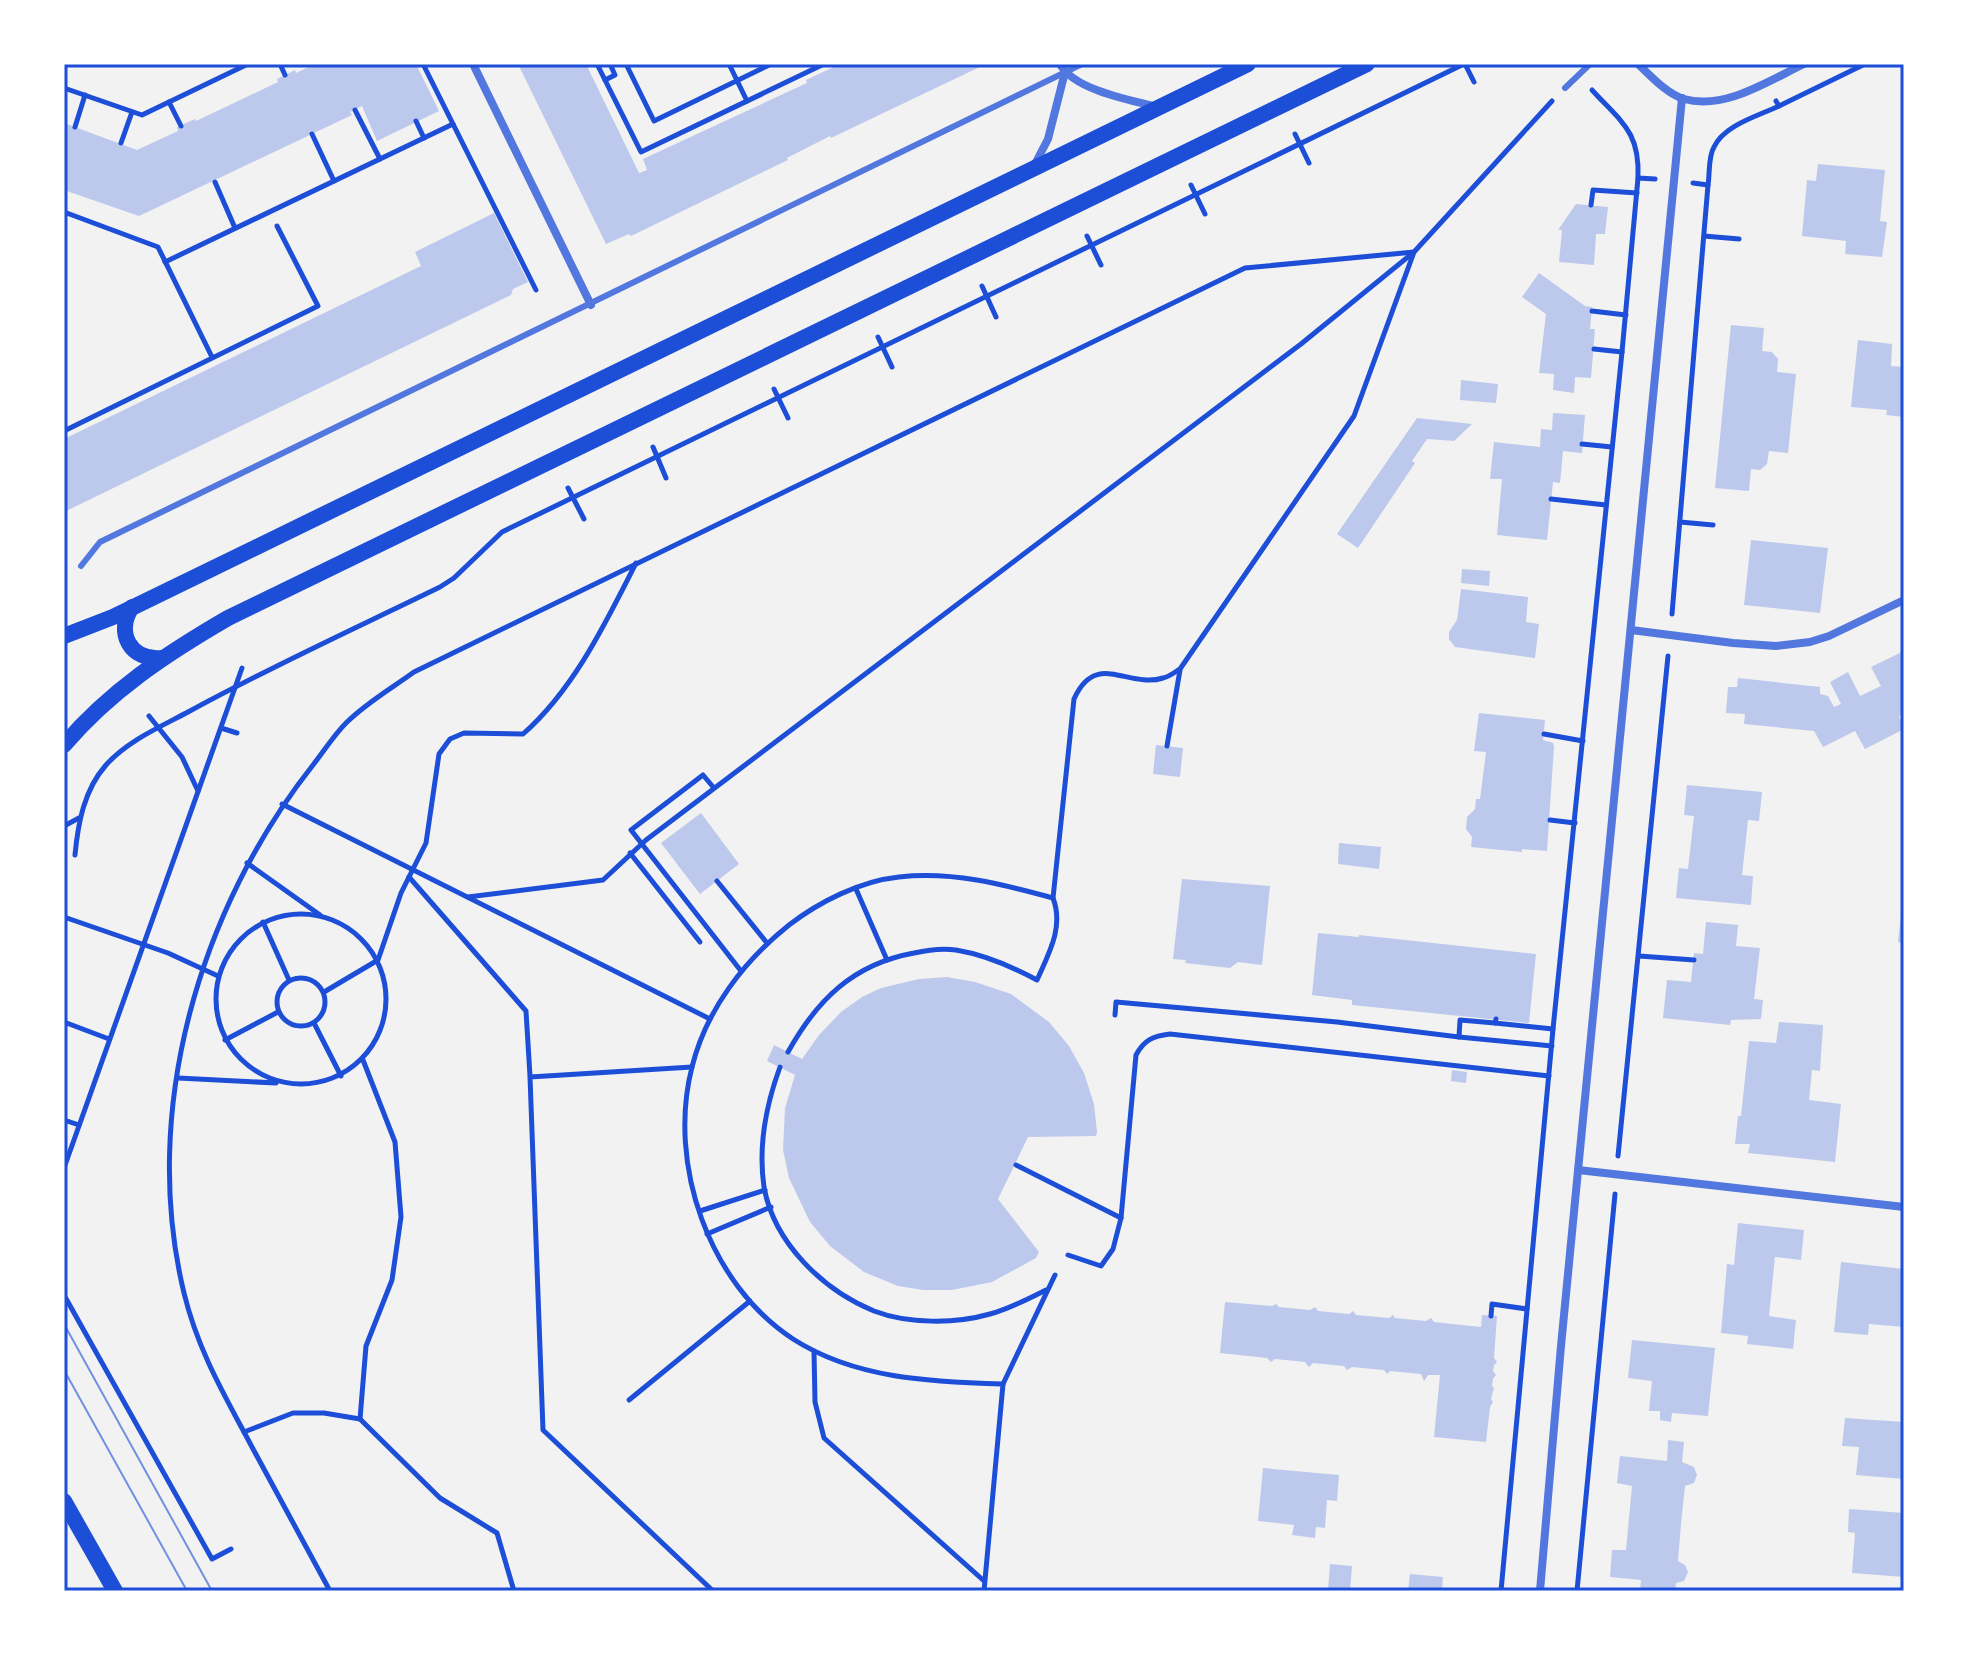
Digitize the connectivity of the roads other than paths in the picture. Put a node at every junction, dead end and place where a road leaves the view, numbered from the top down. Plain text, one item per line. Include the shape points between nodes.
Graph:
1 (473, 64) edge
2 (1082, 64) edge
3 (1248, 64) edge
4 (1367, 64) edge
5 (1590, 64) edge
6 (1638, 64) edge
7 (1804, 64) edge
8 (1062, 68) edge
9 (1565, 88) road end
10 (1682, 98) junction
11 (1159, 107) junction
12 (1033, 168) junction
13 (591, 305) junction
14 (81, 566) dead end
15 (1904, 600) edge
16 (132, 607) junction
17 (1631, 630) junction
18 (64, 636) edge
19 (162, 658) junction
20 (64, 745) edge
21 (1578, 1170) junction
22 (1904, 1207) edge
23 (64, 1501) edge
24 (115, 1591) edge
25 (1540, 1591) edge

1 - 13 street
2 - 8 lane
3 - 11 main road
4 - 19 main road via 228,618
5 - 9 lane
6 - 10 street
7 - 10 street via 1741,95 1707,101
8 - 11 street via 1110,96
8 - 12 street via 1048,139
8 - 13 lane
10 - 17 street
11 - 12 main road
12 - 16 main road
13 - 14 lane via 100,542
15 - 17 street via 1829,636 1776,646
16 - 18 main road
16 - 19 main road via 123,629 126,641 141,656
17 - 21 street
19 - 20 main road via 121,687
21 - 22 street
21 - 25 street
23 - 24 main road

